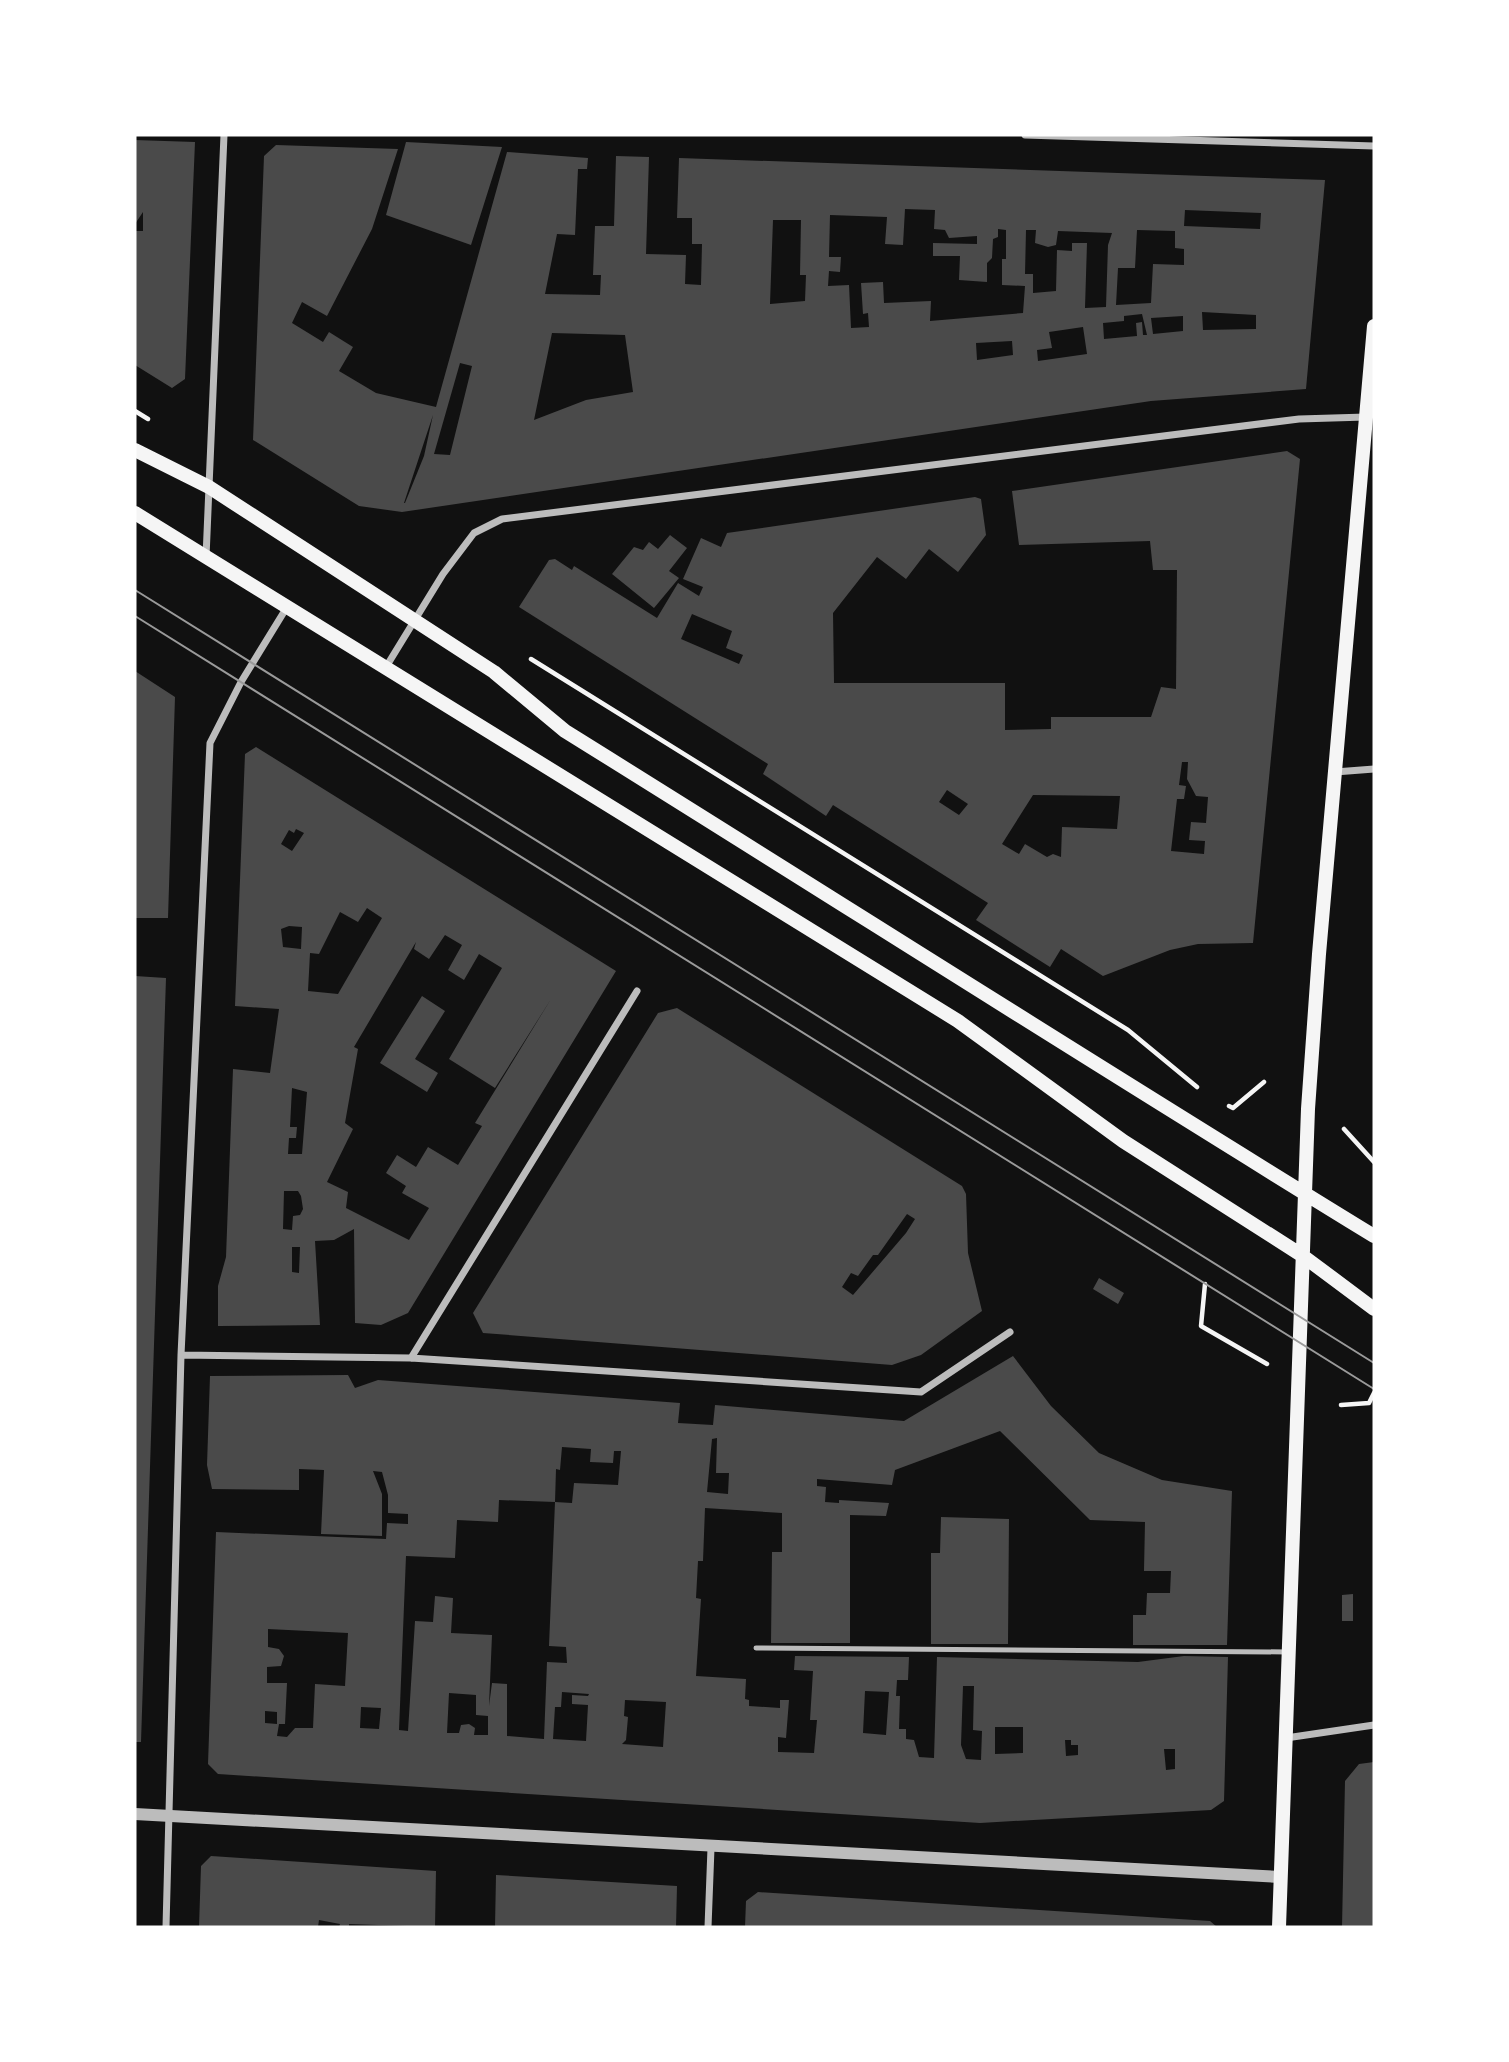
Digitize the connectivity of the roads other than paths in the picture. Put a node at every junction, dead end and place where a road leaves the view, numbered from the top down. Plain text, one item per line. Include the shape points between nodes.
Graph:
1 (224, 135) edge
2 (1025, 135) edge
3 (1374, 146) edge
4 (1374, 326) edge
5 (1367, 417) junction
6 (135, 450) edge
7 (209, 487) junction
8 (135, 513) edge
9 (205, 558) junction
10 (287, 607) junction
11 (414, 622) junction
12 (385, 669) junction
13 (1374, 769) edge
14 (1335, 772) junction
15 (637, 990) dead end
16 (1305, 1193) junction
17 (1374, 1236) edge
18 (1303, 1256) junction
19 (1374, 1309) edge
20 (1010, 1332) dead end
21 (181, 1355) junction
22 (411, 1358) junction
23 (756, 1648) dead end
24 (1289, 1652) junction
25 (1374, 1725) edge
26 (1286, 1738) junction
27 (135, 1814) edge
28 (170, 1815) junction
29 (711, 1848) junction
30 (1281, 1877) junction
31 (166, 1927) edge
32 (708, 1927) edge
33 (1279, 1927) edge

1 - 7 street
2 - 3 street
4 - 5 main road
5 - 11 street via 1299,419 502,519 474,533
5 - 14 main road
6 - 7 main road
7 - 9 street
7 - 11 main road
8 - 9 main road
9 - 10 main road
10 - 12 main road
10 - 21 street via 210,743
11 - 12 street
11 - 16 main road via 495,672 565,732
12 - 18 main road via 958,1021 1123,1141
13 - 14 street
14 - 16 main road
15 - 22 street
16 - 17 main road
16 - 18 main road
18 - 19 main road
18 - 24 main road
20 - 22 street via 921,1392
21 - 22 street
21 - 28 street
23 - 24 lane
24 - 26 main road
25 - 26 street
26 - 30 main road
27 - 28 street
28 - 29 street
28 - 31 street
29 - 30 street
29 - 32 street
30 - 33 main road

